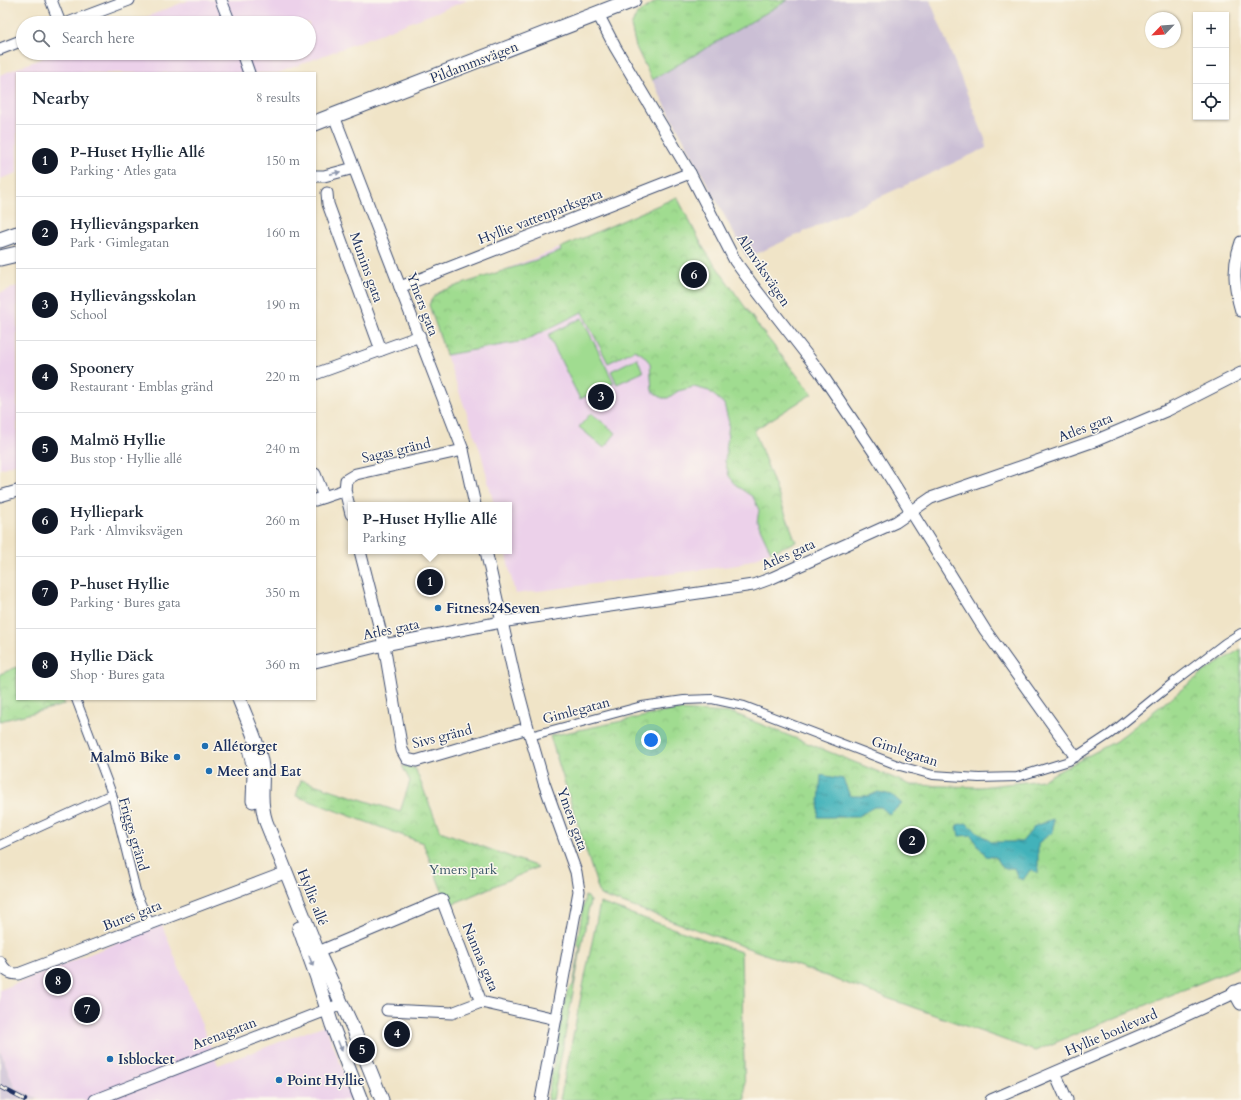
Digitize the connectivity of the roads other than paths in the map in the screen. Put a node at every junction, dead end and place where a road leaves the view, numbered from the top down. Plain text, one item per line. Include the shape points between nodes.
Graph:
1 (51, 0) edge
2 (129, 0) edge
3 (221, 0) edge
4 (633, 0) edge
5 (598, 14) junction
6 (57, 16) edge
7 (87, 16) edge
8 (227, 16) edge
9 (16, 43) edge
10 (0, 49) edge
11 (244, 60) edge
12 (249, 72) edge
13 (334, 116) junction
14 (316, 123) edge
15 (354, 168) junction
16 (690, 173) junction
17 (316, 176) edge
18 (327, 193) dead end
19 (16, 234) edge
20 (0, 240) edge
21 (1241, 242) edge
22 (16, 254) edge
23 (0, 258) edge
24 (400, 287) junction
25 (1241, 311) edge
26 (420, 336) junction
27 (381, 350) junction
28 (1241, 373) edge
29 (316, 374) edge
30 (463, 450) junction
31 (316, 480) edge
32 (345, 490) junction
33 (16, 492) edge
34 (0, 496) edge
35 (319, 499) edge
36 (348, 502) edge
37 (475, 502) edge
38 (912, 511) junction
39 (361, 554) edge
40 (487, 554) edge
41 (501, 622) junction
42 (1241, 633) edge
43 (384, 645) junction
44 (316, 662) edge
45 (76, 700) edge
46 (230, 700) edge
47 (239, 700) edge
48 (529, 732) junction
49 (1075, 756) junction
50 (112, 794) junction
51 (0, 845) edge
52 (279, 875) junction
53 (150, 924) junction
54 (318, 952) junction
55 (0, 962) edge
56 (1239, 995) edge
57 (481, 1002) junction
58 (342, 1004) junction
59 (327, 1010) junction
60 (387, 1010) dead end
61 (556, 1019) junction
62 (1055, 1073) junction
63 (96, 1100) edge
64 (361, 1100) edge
65 (382, 1100) edge
66 (541, 1100) edge
67 (991, 1100) edge
68 (1067, 1100) edge

1 - 6 street
2 - 7 street
3 - 8 street
4 - 5 main road, Pildammsvägen
5 - 13 main road, Pildammsvägen
5 - 16 street, Almviksvägen
9 - 10 street
11 - 12 street
13 - 14 main road, Pildammsvägen
13 - 15 street, Ymers gata
17 -> 15 street
15 - 24 street, Ymers gata
16 - 24 street, Hyllie vattenparksgata
16 - 38 street, Almviksvägen via 735,261 820,372
18 - 27 street, Munins gata via 328,204
19 - 20 main road
21 - 25 street via 1234,278
22 - 23 main road
24 - 26 street, Ymers gata
26 - 27 street
26 - 30 street, Ymers gata
27 - 29 street
28 - 38 street, Atles gata via 1168,410 1097,440 931,498
30 - 32 street, Sagas gränd via 356,474 346,480
30 - 37 street, Ymers gata
31 - 35 street
32 - 35 street
32 - 36 street
33 - 34 street
38 - 41 street, Atles gata via 896,522 753,585
38 - 49 street, Almviksvägen via 985,630
39 - 43 street
40 - 41 street, Ymers gata
41 - 43 street, Atles gata
41 - 48 street, Ymers gata
42 - 49 street, Gimlegatan via 1174,682 1110,734
43 - 44 street, Atles gata
43 - 48 street, Sivs gränd via 402,750 407,759 416,760
45 - 50 street
46 - 52 street, Hyllie allé via 252,760 254,810
47 - 54 street, Hyllie allé via 258,748 262,766 262,808 266,822
48 - 49 street, Gimlegatan via 642,706 712,699 744,706 900,766 933,775 1017,777 1069,761
48 - 61 street, Ymers gata via 544,783 576,872 579,891
50 - 51 street, Friggs gränd
50 - 53 street, Friggs gränd via 137,895
52 - 53 street, Bures gata
52 -> 59 street, Hyllie allé
53 - 55 street, Bures gata via 18,974 6,971
54 - 57 street, Nannas gata via 442,900
54 - 58 street, Hyllie allé
56 - 62 street, Hyllie boulevard
57 - 60 street via 452,1013
57 - 61 street, Nannas gata
58 - 59 street, Arenagatan
58 - 65 street, Hyllie allé
59 - 63 street, Arenagatan
59 -> 64 street, Hyllie allé
61 - 66 street, Ymers gata
62 - 67 street, Hyllie boulevard
62 - 68 street

